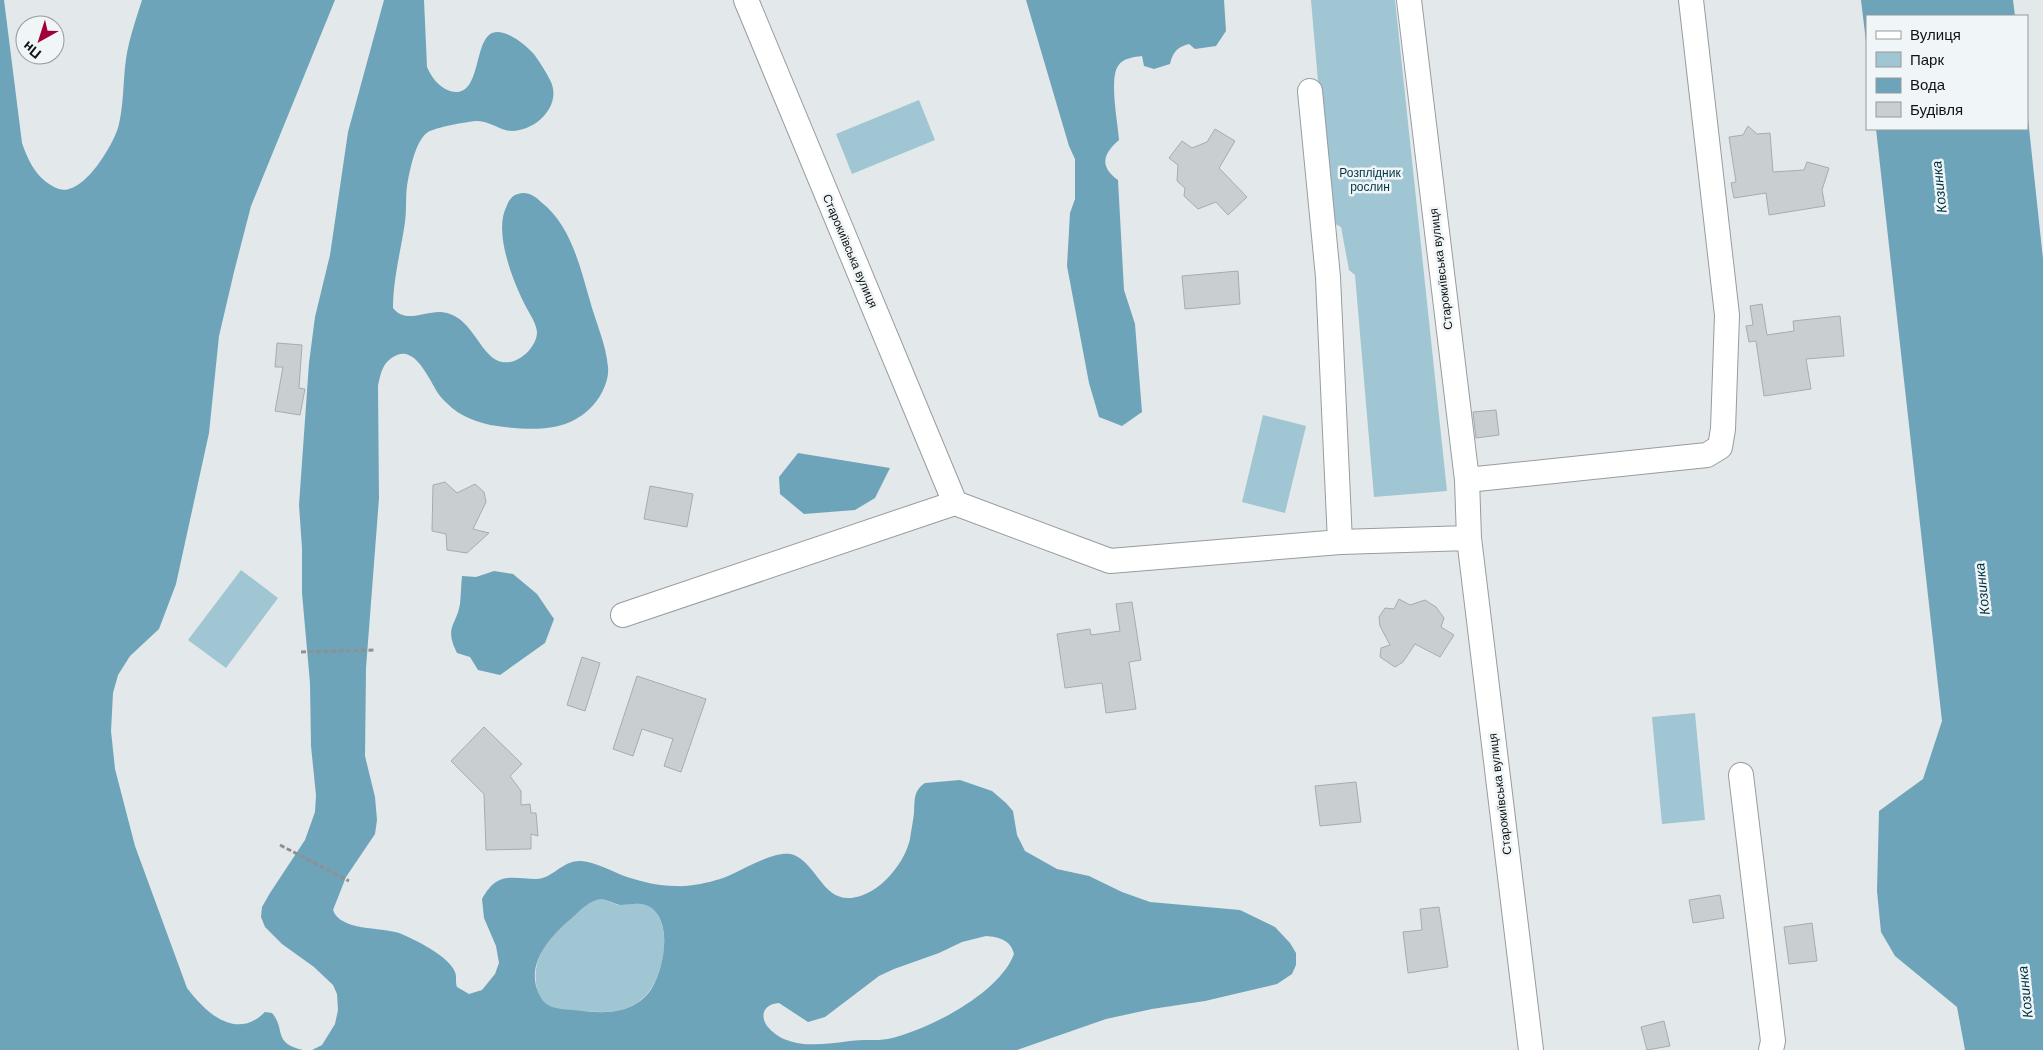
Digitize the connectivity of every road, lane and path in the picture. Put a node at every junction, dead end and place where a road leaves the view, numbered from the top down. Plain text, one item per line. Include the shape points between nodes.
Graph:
1 (746, 0) edge
2 (1410, 0) edge
3 (1691, 0) edge
4 (1310, 91) dead end
5 (1467, 480) junction
6 (955, 503) junction
7 (1469, 538) junction
8 (1340, 542) junction
9 (623, 615) dead end
10 (374, 650) dead end
11 (301, 652) dead end
12 (1741, 775) dead end
13 (280, 844) dead end
14 (349, 881) dead end
15 (1531, 1050) edge
16 (1772, 1050) edge

1 - 6 street, Старокиївська вулиця
2 - 5 street, Старокиївська вулиця
3 - 5 street via 1727,315 1720,447 1707,455
4 - 8 street via 1328,277
5 - 7 street, Старокиївська вулиця
6 - 8 street via 1110,560
6 - 9 street
7 - 8 street
7 - 15 street, Старокиївська вулиця
10 - 11 path
12 - 16 street
13 - 14 path

